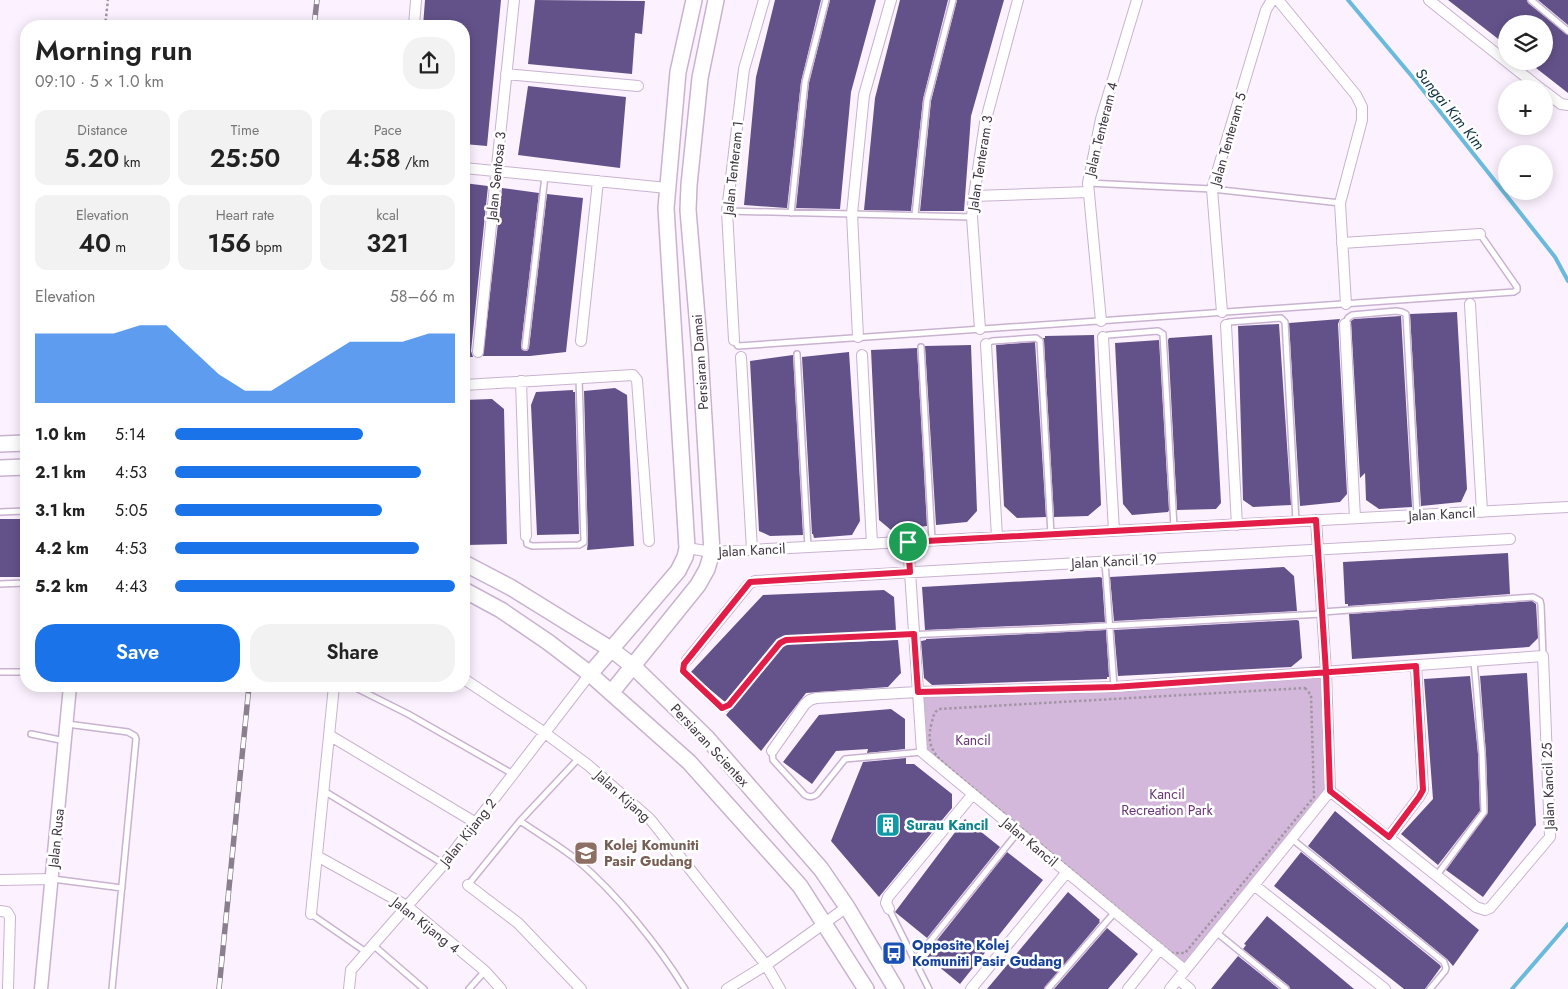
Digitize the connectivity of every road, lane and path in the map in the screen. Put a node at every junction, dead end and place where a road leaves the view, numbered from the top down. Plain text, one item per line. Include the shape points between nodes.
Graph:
1 (109, 0) edge
2 (416, 0) edge
3 (514, 0) edge
4 (694, 0) edge
5 (716, 0) edge
6 (764, 0) edge
7 (826, 0) edge
8 (891, 0) edge
9 (953, 0) edge
10 (1018, 0) edge
11 (1138, 0) edge
12 (1272, 0) edge
13 (1278, 0) edge
14 (1429, 0) edge
15 (1531, 0) edge
16 (107, 20) edge
17 (414, 20) edge
18 (1568, 31) edge
19 (506, 74) junction
20 (1529, 80) edge
21 (638, 86) dead end
22 (1553, 98) edge
23 (1568, 104) edge
24 (470, 169) edge
25 (496, 171) junction
26 (545, 176) junction
27 (598, 181) junction
28 (1088, 187) junction
29 (667, 188) junction
30 (1212, 189) junction
31 (974, 196) junction
32 (1340, 203) junction
33 (727, 211) junction
34 (791, 213) junction
35 (852, 214) junction
36 (915, 215) junction
37 (972, 217) junction
38 (1480, 234) joint
39 (1342, 243) junction
40 (1346, 304) junction
41 (1470, 304) dead end
42 (1222, 312) junction
43 (1101, 321) junction
44 (1345, 324) joint
45 (1226, 325) joint
46 (980, 329) junction
47 (858, 337) junction
48 (1103, 337) joint
49 (734, 340) joint
50 (581, 341) dead end
51 (986, 344) joint
52 (525, 347) dead end
53 (921, 347) dead end
54 (478, 352) dead end
55 (797, 354) dead end
56 (862, 355) dead end
57 (741, 357) dead end
58 (578, 377) junction
59 (521, 381) junction
60 (470, 385) edge
61 (20, 443) edge
62 (0, 444) edge
63 (20, 467) edge
64 (0, 468) edge
65 (1568, 507) edge
66 (20, 511) edge
67 (0, 512) edge
68 (1482, 512) junction
69 (1417, 515) junction
70 (1354, 518) junction
71 (1316, 520) junction
72 (1296, 522) junction
73 (1237, 525) junction
74 (1174, 528) junction
75 (1114, 531) junction
76 (1051, 534) junction
77 (526, 536) joint
78 (997, 537) junction
79 (1510, 539) dead end
80 (649, 540) dead end
81 (932, 541) junction
82 (908, 542) junction
83 (872, 544) junction
84 (808, 547) junction
85 (687, 548) junction
86 (1318, 549) junction
87 (752, 550) junction
88 (712, 552) junction
89 (1105, 561) junction
90 (470, 566) edge
91 (910, 572) junction
92 (20, 583) edge
93 (0, 584) edge
94 (470, 594) edge
95 (1322, 613) junction
96 (1109, 625) junction
97 (914, 634) junction
98 (612, 650) junction
99 (1543, 656) junction
100 (687, 660) joint
101 (1474, 661) junction
102 (1416, 666) junction
103 (634, 667) junction
104 (0, 672) edge
105 (20, 672) edge
106 (1326, 672) junction
107 (590, 674) junction
108 (470, 683) edge
109 (1114, 687) junction
110 (1305, 688) joint
111 (70, 692) edge
112 (333, 692) edge
113 (364, 692) edge
114 (918, 692) junction
115 (612, 693) junction
116 (67, 724) junction
117 (545, 733) junction
118 (31, 734) dead end
119 (329, 735) junction
120 (65, 741) junction
121 (772, 751) joint
122 (922, 752) junction
123 (579, 758) junction
124 (513, 774) junction
125 (324, 791) junction
126 (1330, 791) junction
127 (972, 794) junction
128 (520, 821) junction
129 (476, 823) junction
130 (1018, 832) junction
131 (1389, 837) junction
132 (1292, 838) junction
133 (317, 856) junction
134 (444, 864) junction
135 (1067, 872) junction
136 (1437, 875) junction
137 (52, 878) junction
138 (0, 880) edge
139 (468, 885) joint
140 (1254, 885) junction
141 (122, 888) junction
142 (407, 906) junction
143 (847, 907) junction
144 (889, 909) joint
145 (0, 911) edge
146 (1115, 912) junction
147 (311, 914) joint
148 (825, 923) junction
149 (1216, 932) junction
150 (370, 948) junction
151 (1160, 949) junction
152 (915, 960) junction
153 (5, 965) edge
154 (766, 965) junction
155 (1185, 970) junction
156 (485, 972) junction
157 (1178, 979) junction
158 (8, 989) edge
159 (40, 989) edge
160 (112, 989) edge
161 (349, 989) edge
162 (424, 989) edge
163 (469, 989) edge
164 (501, 989) edge
165 (581, 989) edge
166 (685, 989) edge
167 (726, 989) edge
168 (780, 989) edge
169 (866, 989) edge
170 (896, 989) edge
171 (930, 989) edge
172 (971, 989) edge
173 (1048, 989) edge
174 (1128, 989) edge
175 (1170, 989) edge
176 (1190, 989) edge
177 (1286, 989) edge
178 (1385, 989) edge
179 (1430, 989) edge

1 - 16 path
2 - 17 street
3 - 19 street, Jalan Sentosa 3
4 - 29 main road, Persiaran Damai via 678,72
5 - 88 main road, Persiaran Damai via 700,78 688,210
6 - 33 street, Jalan Tenteram 1 via 744,69
7 - 34 lane via 805,82
8 - 35 street via 864,95
9 - 36 lane via 927,100
10 - 31 street, Jalan Tenteram 3 via 985,123
11 - 28 street, Jalan Tenteram 4 via 1101,119
12 - 30 street, Jalan Tenteram 5 via 1266,10
13 - 32 street via 1356,95 1362,107 1362,120
14 - 20 street
15 - 18 lane
19 - 21 street
19 - 25 street, Jalan Sentosa 3
22 - 23 street via 1561,104
24 - 25 street
25 - 26 street
25 - 54 street, Jalan Sentosa 3
26 - 27 street
26 - 52 lane
27 - 29 street
27 - 50 street
28 - 30 lane
28 - 31 street
28 - 43 street, Jalan Tenteram 4
29 - 85 main road, Persiaran Damai
30 - 32 lane
30 - 42 street, Jalan Tenteram 5
31 - 37 street, Jalan Tenteram 3
32 - 39 street
33 - 34 lane
33 - 49 street, Jalan Tenteram 1
34 - 35 lane
35 - 36 lane
35 - 47 street
36 - 37 lane
37 - 46 street, Jalan Tenteram 3
38 - 39 street
38 - 40 lane via 1517,287 1514,292
39 - 40 street
40 - 42 lane
41 - 68 street
42 - 43 lane
43 - 46 lane
44 - 69 lane via 1352,315 1396,311 1406,314
44 - 70 street
45 - 72 lane via 1229,322 1281,318 1285,322
45 - 73 street
46 - 47 lane
47 - 49 lane via 738,346
48 - 74 lane via 1158,331 1163,334
48 - 75 street
51 - 76 lane via 1036,338 1040,341
51 - 78 street
53 - 81 lane
55 - 84 lane
56 - 83 street
57 - 87 street
58 - 59 street
58 - 77 lane via 584,542 579,545 532,546 527,544
58 - 80 street via 621,374 633,375 637,380
59 - 60 street
59 - 77 street
61 - 62 main road
63 - 64 main road
65 - 68 street, Jalan Kancil
66 - 67 lane
68 - 69 street, Jalan Kancil
69 - 70 street, Jalan Kancil
70 - 71 street, Jalan Kancil
71 - 72 street, Jalan Kancil
71 - 86 street
72 - 73 street, Jalan Kancil
73 - 74 street, Jalan Kancil
74 - 75 street, Jalan Kancil
75 - 76 street, Jalan Kancil
76 - 78 street, Jalan Kancil
78 - 81 street, Jalan Kancil
79 - 86 street, Jalan Kancil 19
81 - 82 street, Jalan Kancil
82 - 83 street, Jalan Kancil
82 - 91 street
83 - 84 street, Jalan Kancil
84 - 87 street, Jalan Kancil
85 - 88 street, Jalan Kancil
85 - 98 main road, Persiaran Damai via 678,570
86 - 89 street, Jalan Kancil 19
86 - 95 street
87 - 88 street, Jalan Kancil
88 - 103 main road, Persiaran Damai via 698,585
89 - 91 street, Jalan Kancil 19
89 - 96 lane
90 - 98 main road, Persiaran Scientex
91 - 97 street
91 - 100 street, Jalan Kancil 19 via 752,581
92 - 93 lane
94 - 107 main road, Persiaran Scientex via 548,642
95 - 96 lane
95 - 99 lane via 1533,597 1541,605
95 - 106 street
96 - 97 lane
96 - 109 lane
97 - 100 lane via 784,640 726,708 718,706 686,674 683,667
97 - 114 street
98 - 103 main road, Persiaran Scientex
98 - 107 main road, Persiaran Damai
99 - 101 street
99 - 136 street, Jalan Kancil 25 via 1550,837 1495,905 1485,910 1476,907
101 - 102 street
101 - 136 lane via 1484,812
102 - 106 street
102 - 131 street via 1423,790
103 - 115 main road, Persiaran Damai
103 - 143 main road, Persiaran Scientex via 707,738 821,869
104 - 105 lane
106 - 109 street
106 - 126 street
107 - 115 main road, Persiaran Scientex
107 - 117 street, Jalan Kijang 2
108 - 117 street, Jalan Kijang
109 - 114 street
110 - 110 path via 939,709 935,711 928,733 932,751 960,778 1171,954 1185,953 1314,797 1310,695
111 - 116 street, Jalan Rusa
112 - 119 street
113 - 124 lane
114 - 121 street via 810,700
114 - 122 street
115 - 148 main road, Persiaran Scientex via 689,762 800,886
116 - 120 street, Jalan Rusa
116 - 141 lane via 128,732 136,739
117 - 123 street, Jalan Kijang
117 - 124 street, Jalan Kijang 2
118 - 120 lane
119 - 125 street
119 - 129 street
120 - 137 street, Jalan Rusa
121 - 122 lane via 773,760 808,797 817,794 845,759
122 - 127 street, Jalan Kancil
123 - 128 lane
123 - 154 street, Jalan Kijang via 650,818
124 - 129 street, Jalan Kijang 2
125 - 133 street
125 - 134 lane
126 - 131 street
126 - 132 street
127 - 130 street, Jalan Kancil
127 - 144 street via 888,898
128 - 139 lane
128 - 166 lane via 576,859 597,878 666,959
129 - 134 street, Jalan Kijang 2
130 - 135 street, Jalan Kancil
130 - 152 lane
131 - 136 street
132 - 140 street
132 - 179 lane via 1444,962 1445,971
133 - 142 street, Jalan Kijang 4
133 - 147 street
134 - 142 street, Jalan Kijang 2
135 - 146 street, Jalan Kancil
135 - 172 street
137 - 138 street
137 - 141 lane
137 - 159 street, Jalan Rusa
139 - 165 street via 518,923
140 - 149 street
140 - 178 street
141 - 160 lane
142 - 150 street, Jalan Kijang 2
142 - 156 street, Jalan Kijang 4
143 - 148 street
143 - 170 main road, Persiaran Scientex
144 - 152 lane
145 - 153 street via 7,912 10,918
146 - 151 street, Jalan Kancil
146 - 173 lane
147 - 150 lane
148 - 154 street
148 - 169 main road, Persiaran Scientex
149 - 155 street
149 - 177 lane
150 - 161 street, Jalan Kijang 2 via 351,970
150 - 162 lane
151 - 155 street, Jalan Kancil
151 - 174 street
152 - 171 lane
153 - 158 street
154 - 167 street
154 - 168 street, Jalan Kijang
155 - 157 street
156 - 163 lane
156 - 164 street, Jalan Kijang 4
157 - 175 street
157 - 176 street

